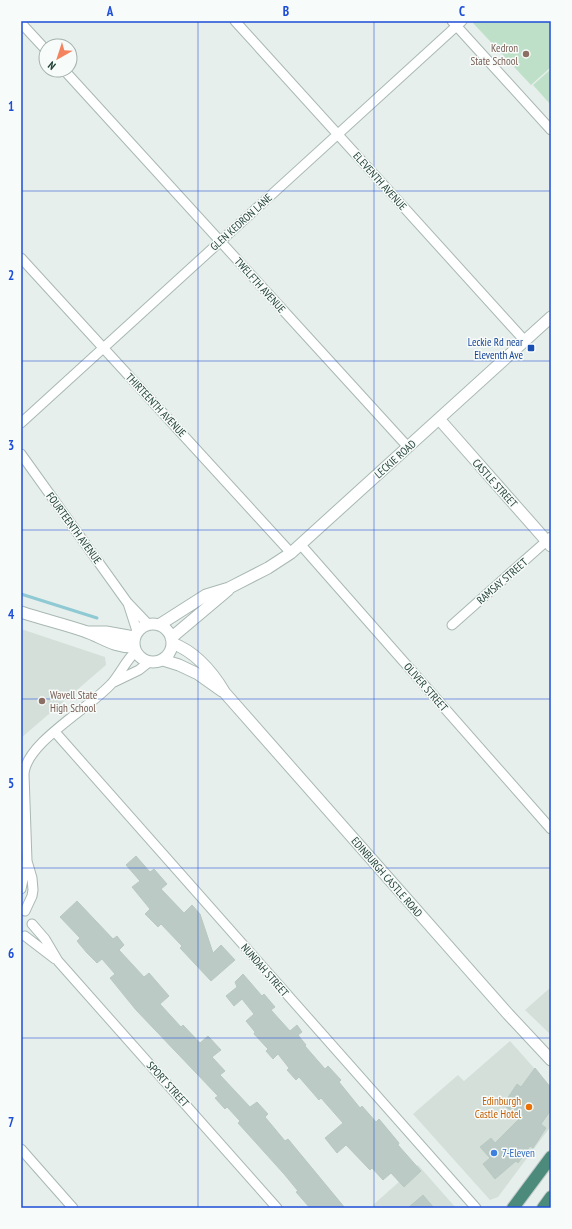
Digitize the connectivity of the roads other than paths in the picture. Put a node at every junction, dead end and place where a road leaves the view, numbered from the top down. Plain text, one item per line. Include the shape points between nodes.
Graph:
1 (235, 21) edge
2 (21, 23) edge
3 (457, 23) edge
4 (38, 41) edge
5 (71, 78) edge
6 (551, 130) edge
7 (338, 134) junction
8 (220, 242) junction
9 (21, 258) edge
10 (551, 317) edge
11 (525, 341) junction
12 (103, 348) junction
13 (439, 420) junction
14 (21, 423) edge
15 (408, 447) junction
16 (21, 454) edge
17 (550, 541) edge
18 (301, 545) junction
19 (291, 553) junction
20 (229, 588) junction
21 (127, 602) junction
22 (21, 612) edge
23 (154, 624) junction
24 (452, 625) dead end
25 (172, 640) junction
26 (135, 642) junction
27 (163, 660) junction
28 (149, 662) junction
29 (112, 683) junction
30 (224, 693) junction
31 (55, 732) junction
32 (551, 829) edge
33 (27, 861) junction
34 (21, 889) edge
35 (23, 910) edge
36 (32, 924) junction
37 (23, 937) edge
38 (58, 961) junction
39 (551, 1060) edge
40 (21, 1149) edge
41 (551, 1156) edge
42 (551, 1197) edge
43 (73, 1208) edge
44 (277, 1208) edge
45 (476, 1208) edge
46 (513, 1208) edge
47 (543, 1208) edge

1 - 7 street, ELEVENTH AVENUE
2 - 4 street
3 - 6 street
3 - 7 street, GLEN KEDRON LANE
5 - 8 street, TWELFTH AVENUE
7 - 8 street, GLEN KEDRON LANE
7 - 11 street, ELEVENTH AVENUE
8 - 12 street, GLEN KEDRON LANE
8 - 15 street, TWELFTH AVENUE
9 - 12 street, THIRTEENTH AVENUE
10 - 11 street, LECKIE ROAD
11 - 13 street, LECKIE ROAD
12 - 14 street, GLEN KEDRON LANE
12 - 19 street, THIRTEENTH AVENUE
13 - 15 street, LECKIE ROAD
13 - 17 street, CASTLE STREET
15 - 18 street, LECKIE ROAD
16 - 21 street, FOURTEENTH AVENUE
17 - 24 street, RAMSAY STREET
18 - 19 street, LECKIE ROAD
18 - 32 street, OLIVER STREET
19 - 20 street, LECKIE ROAD
20 - 23 street, LECKIE ROAD via 206,595
20 - 25 street, LECKIE ROAD
21 - 23 street, FOURTEENTH AVENUE
21 - 26 street, FOURTEENTH AVENUE
22 - 26 street via 86,632 105,642 123,647
23 - 25 street via 164,628
23 - 26 street
25 - 27 street via 170,652
25 - 30 street, EDINBURGH CASTLE ROAD via 186,648 213,673
26 - 28 street via 139,657
26 - 29 street
27 - 28 street
27 - 30 street, EDINBURGH CASTLE ROAD via 198,674
28 - 29 street via 139,670
29 - 31 street
30 - 39 street, EDINBURGH CASTLE ROAD
31 - 33 street via 30,755 24,768
31 - 45 street, NUNDAH STREET
33 - 34 street
33 - 35 street via 33,890
35 - 36 street, SPORT STREET
36 - 37 street via 31,929
36 - 38 street, SPORT STREET via 45,939
37 - 38 street, SPORT STREET
38 - 44 street, SPORT STREET
40 - 43 street
41 - 46 highway
42 - 47 highway

